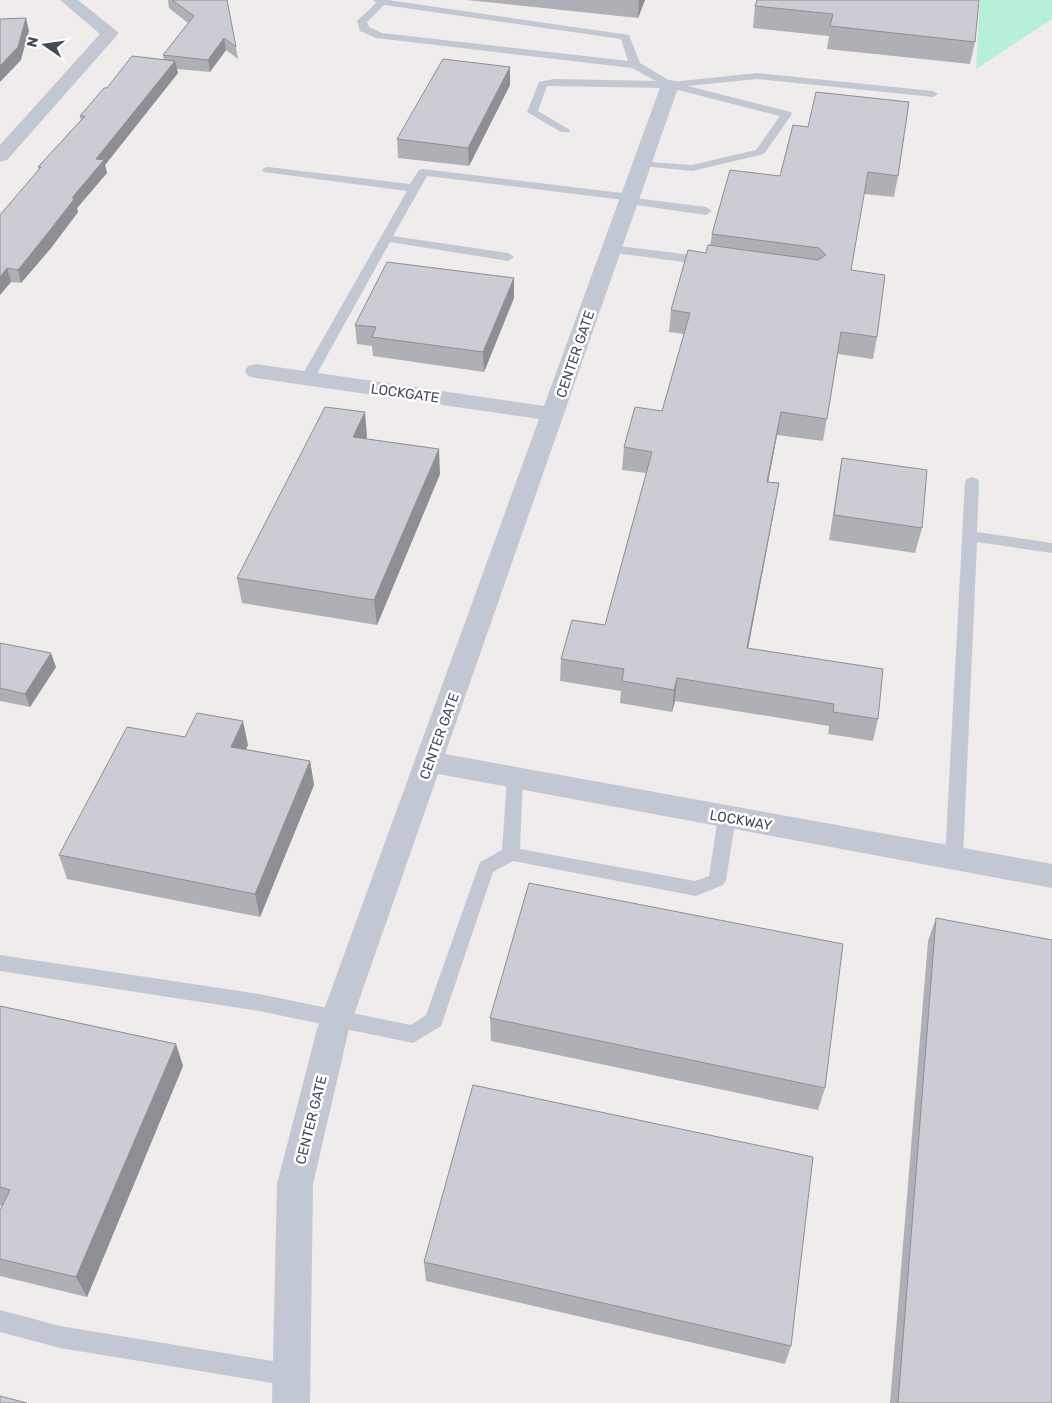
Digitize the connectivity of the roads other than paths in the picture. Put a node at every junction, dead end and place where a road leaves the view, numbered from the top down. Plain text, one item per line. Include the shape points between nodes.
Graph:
1 (68, 0) edge
2 (380, 1) edge
3 (635, 66) junction
4 (670, 85) junction
5 (933, 94) dead end
6 (565, 130) dead end
7 (0, 156) edge
8 (642, 163) junction
9 (268, 170) dead end
10 (414, 188) junction
11 (630, 199) junction
12 (706, 211) dead end
13 (386, 238) junction
14 (612, 249) junction
15 (508, 257) dead end
16 (718, 263) edge
17 (256, 371) dead end
18 (307, 379) junction
19 (553, 414) junction
20 (972, 482) dead end
21 (969, 536) junction
22 (1052, 548) edge
23 (430, 762) junction
24 (515, 778) junction
25 (728, 817) junction
26 (511, 854) junction
27 (954, 858) junction
28 (1052, 876) edge
29 (0, 962) edge
30 (338, 1016) junction
31 (0, 1321) edge
32 (291, 1375) junction
33 (290, 1403) edge

1 - 7 street via 110,33
2 - 3 lane via 625,37
2 - 3 lane via 362,21 364,29 380,36
3 - 4 lane
4 - 5 lane via 757,76
4 - 6 lane via 543,84 532,112
4 - 8 street, CENTER GATE
4 - 8 lane via 786,114 760,152 692,168
8 - 11 street, CENTER GATE
9 - 10 lane
10 - 11 lane via 423,172
10 - 13 lane
11 - 12 lane
11 - 14 street, CENTER GATE
13 - 15 lane
13 - 18 lane
14 - 16 lane
14 - 19 street, CENTER GATE
17 - 18 street, LOCKGATE
18 - 19 street, LOCKGATE
19 - 23 street, CENTER GATE
20 - 21 lane
21 - 22 lane
21 - 27 lane
23 - 24 street, LOCKWAY
23 - 30 street, CENTER GATE
24 - 25 street, LOCKWAY
24 - 26 lane
25 - 26 lane via 717,880 696,889
25 - 27 street, LOCKWAY
26 - 30 lane via 486,868 434,1020 413,1034
27 - 28 street, LOCKWAY
29 - 30 lane
30 - 32 street, CENTER GATE via 295,1184
31 - 32 lane via 60,1337
32 - 33 street, CENTER GATE

